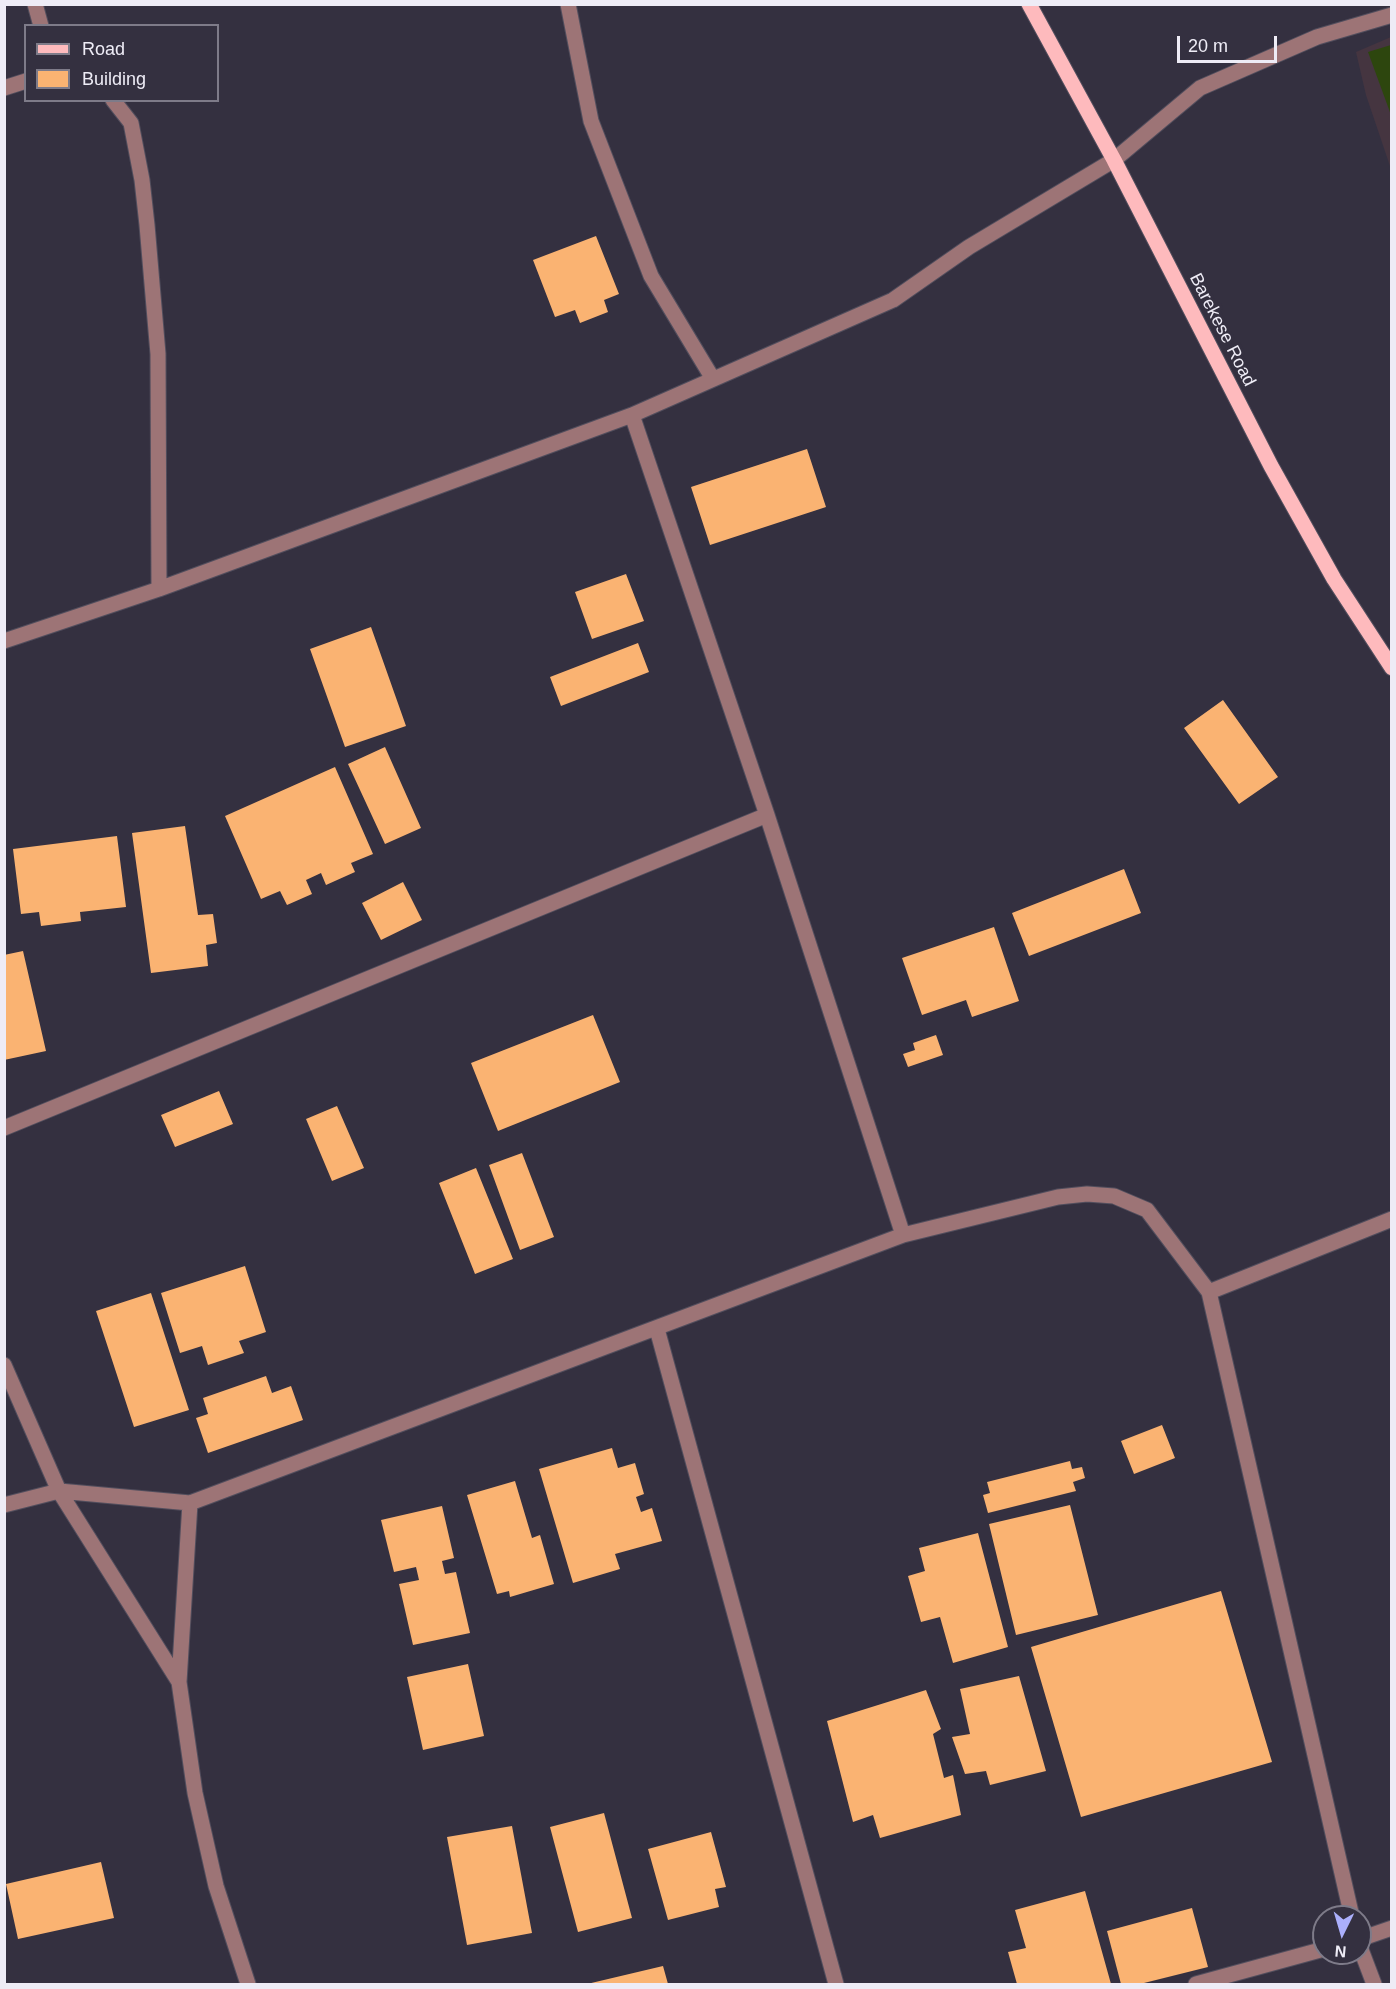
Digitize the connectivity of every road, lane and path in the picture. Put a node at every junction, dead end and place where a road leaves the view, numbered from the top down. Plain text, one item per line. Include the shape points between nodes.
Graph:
1 (35, 4) edge
2 (568, 4) edge
3 (1029, 4) edge
4 (1392, 15) edge
5 (40, 24) edge
6 (24, 82) edge
7 (4, 88) edge
8 (115, 102) edge
9 (1114, 160) junction
10 (712, 379) junction
11 (632, 415) junction
12 (159, 589) junction
13 (4, 641) edge
14 (1392, 668) edge
15 (767, 815) junction
16 (4, 1128) edge
17 (1392, 1219) edge
18 (903, 1235) junction
19 (1209, 1292) junction
20 (657, 1329) junction
21 (4, 1365) edge
22 (59, 1491) junction
23 (190, 1503) junction
24 (4, 1505) edge
25 (179, 1682) junction
26 (1349, 1905) edge
27 (1392, 1928) edge
28 (1372, 1935) edge
29 (1312, 1952) edge
30 (1367, 1965) edge
31 (248, 1984) edge
32 (836, 1984) edge
33 (1196, 1984) edge
34 (1374, 1984) edge

1 - 5 street
2 - 10 street via 591,121 651,276
3 - 9 main road, Barekese Road
4 - 9 street via 1317,37 1200,88
6 - 7 street
8 - 12 street via 131,123 147,225 158,354
9 - 10 street via 969,247 893,300
9 - 14 main road, Barekese Road via 1271,466 1334,579
10 - 11 street
11 - 12 street
11 - 15 street
12 - 13 street
15 - 16 street
15 - 18 street
17 - 19 street
18 - 19 street via 1058,1197 1113,1196 1147,1210
18 - 20 street
19 - 26 street
20 - 23 street
20 - 32 street
21 - 22 street
22 - 23 street
22 - 24 street
22 - 25 street
23 - 25 street
25 - 31 street via 195,1793 216,1886
27 - 28 street
29 - 33 street
30 - 34 street

